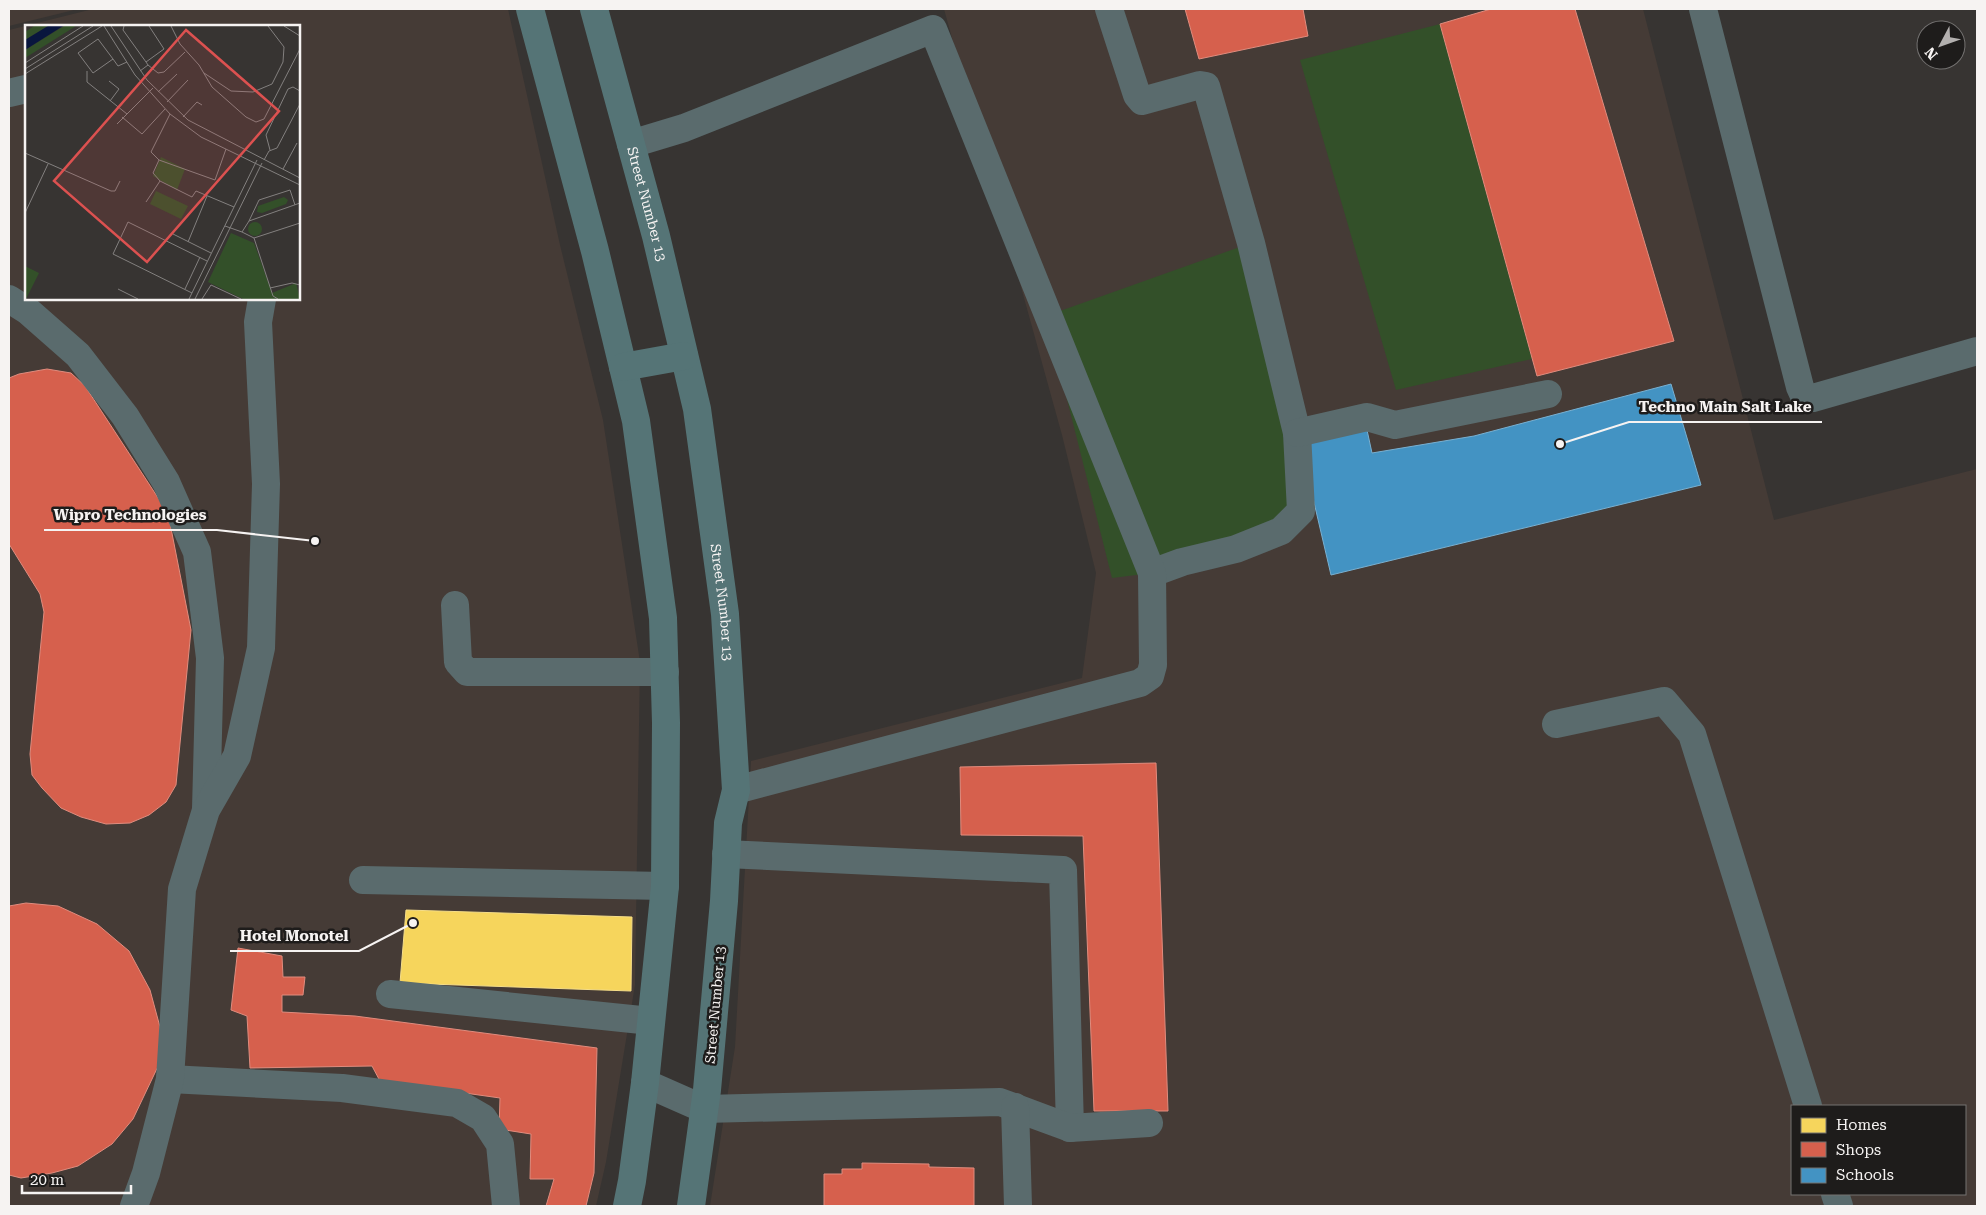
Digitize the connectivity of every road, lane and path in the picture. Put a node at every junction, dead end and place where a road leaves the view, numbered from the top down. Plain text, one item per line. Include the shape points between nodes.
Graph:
1 (530, 9) edge
2 (594, 9) edge
3 (1109, 9) edge
4 (1703, 9) edge
5 (25, 89) edge
6 (9, 93) edge
7 (631, 144) junction
8 (9, 299) edge
9 (262, 300) edge
10 (1977, 351) edge
11 (684, 356) junction
12 (623, 367) junction
13 (1548, 394) dead end
14 (1297, 433) junction
15 (1152, 573) junction
16 (455, 606) dead end
17 (665, 672) junction
18 (1556, 724) dead end
19 (736, 790) junction
20 (206, 810) junction
21 (726, 854) junction
22 (363, 880) dead end
23 (665, 886) junction
24 (390, 994) dead end
25 (651, 1022) junction
26 (170, 1079) junction
27 (645, 1083) junction
28 (1808, 1105) edge
29 (1015, 1107) junction
30 (704, 1109) junction
31 (1149, 1123) dead end
32 (1070, 1128) junction
33 (134, 1206) edge
34 (506, 1206) edge
35 (627, 1206) edge
36 (691, 1206) edge
37 (1018, 1206) edge

1 - 12 main road
2 - 7 main road, Street Number 13
3 - 14 lane via 1137,95 1142,101 1206,86 1251,243
4 - 10 lane via 1805,398
5 - 6 lane
7 - 11 main road, Street Number 13
7 - 15 lane via 684,128 933,29
8 - 20 lane via 28,311 78,355 125,416 166,482 197,552 210,658
9 - 20 lane via 258,322 266,484 261,648 237,756
11 - 12 main road
11 - 19 main road, Street Number 13 via 697,410 725,614
12 - 17 main road via 636,421 663,618
13 - 14 lane via 1395,425 1367,417
14 - 15 lane via 1301,511 1281,531 1236,549
15 - 19 lane via 1153,665 1150,676 1140,683
16 - 17 lane via 458,662 467,672
17 - 23 main road
18 - 28 lane via 1664,701 1692,734
19 - 21 main road, Street Number 13 via 728,823
20 - 26 lane via 182,889
21 - 30 main road, Street Number 13
21 - 32 lane via 1063,870
22 - 23 lane
23 - 25 main road
24 - 25 lane
25 - 27 main road
26 - 33 lane via 146,1173
26 - 34 lane via 342,1088 457,1103 484,1118 500,1144
27 - 30 lane
27 - 35 main road
29 - 30 lane via 1000,1102
29 - 32 lane
29 - 37 lane
30 - 36 main road, Street Number 13
31 - 32 lane

